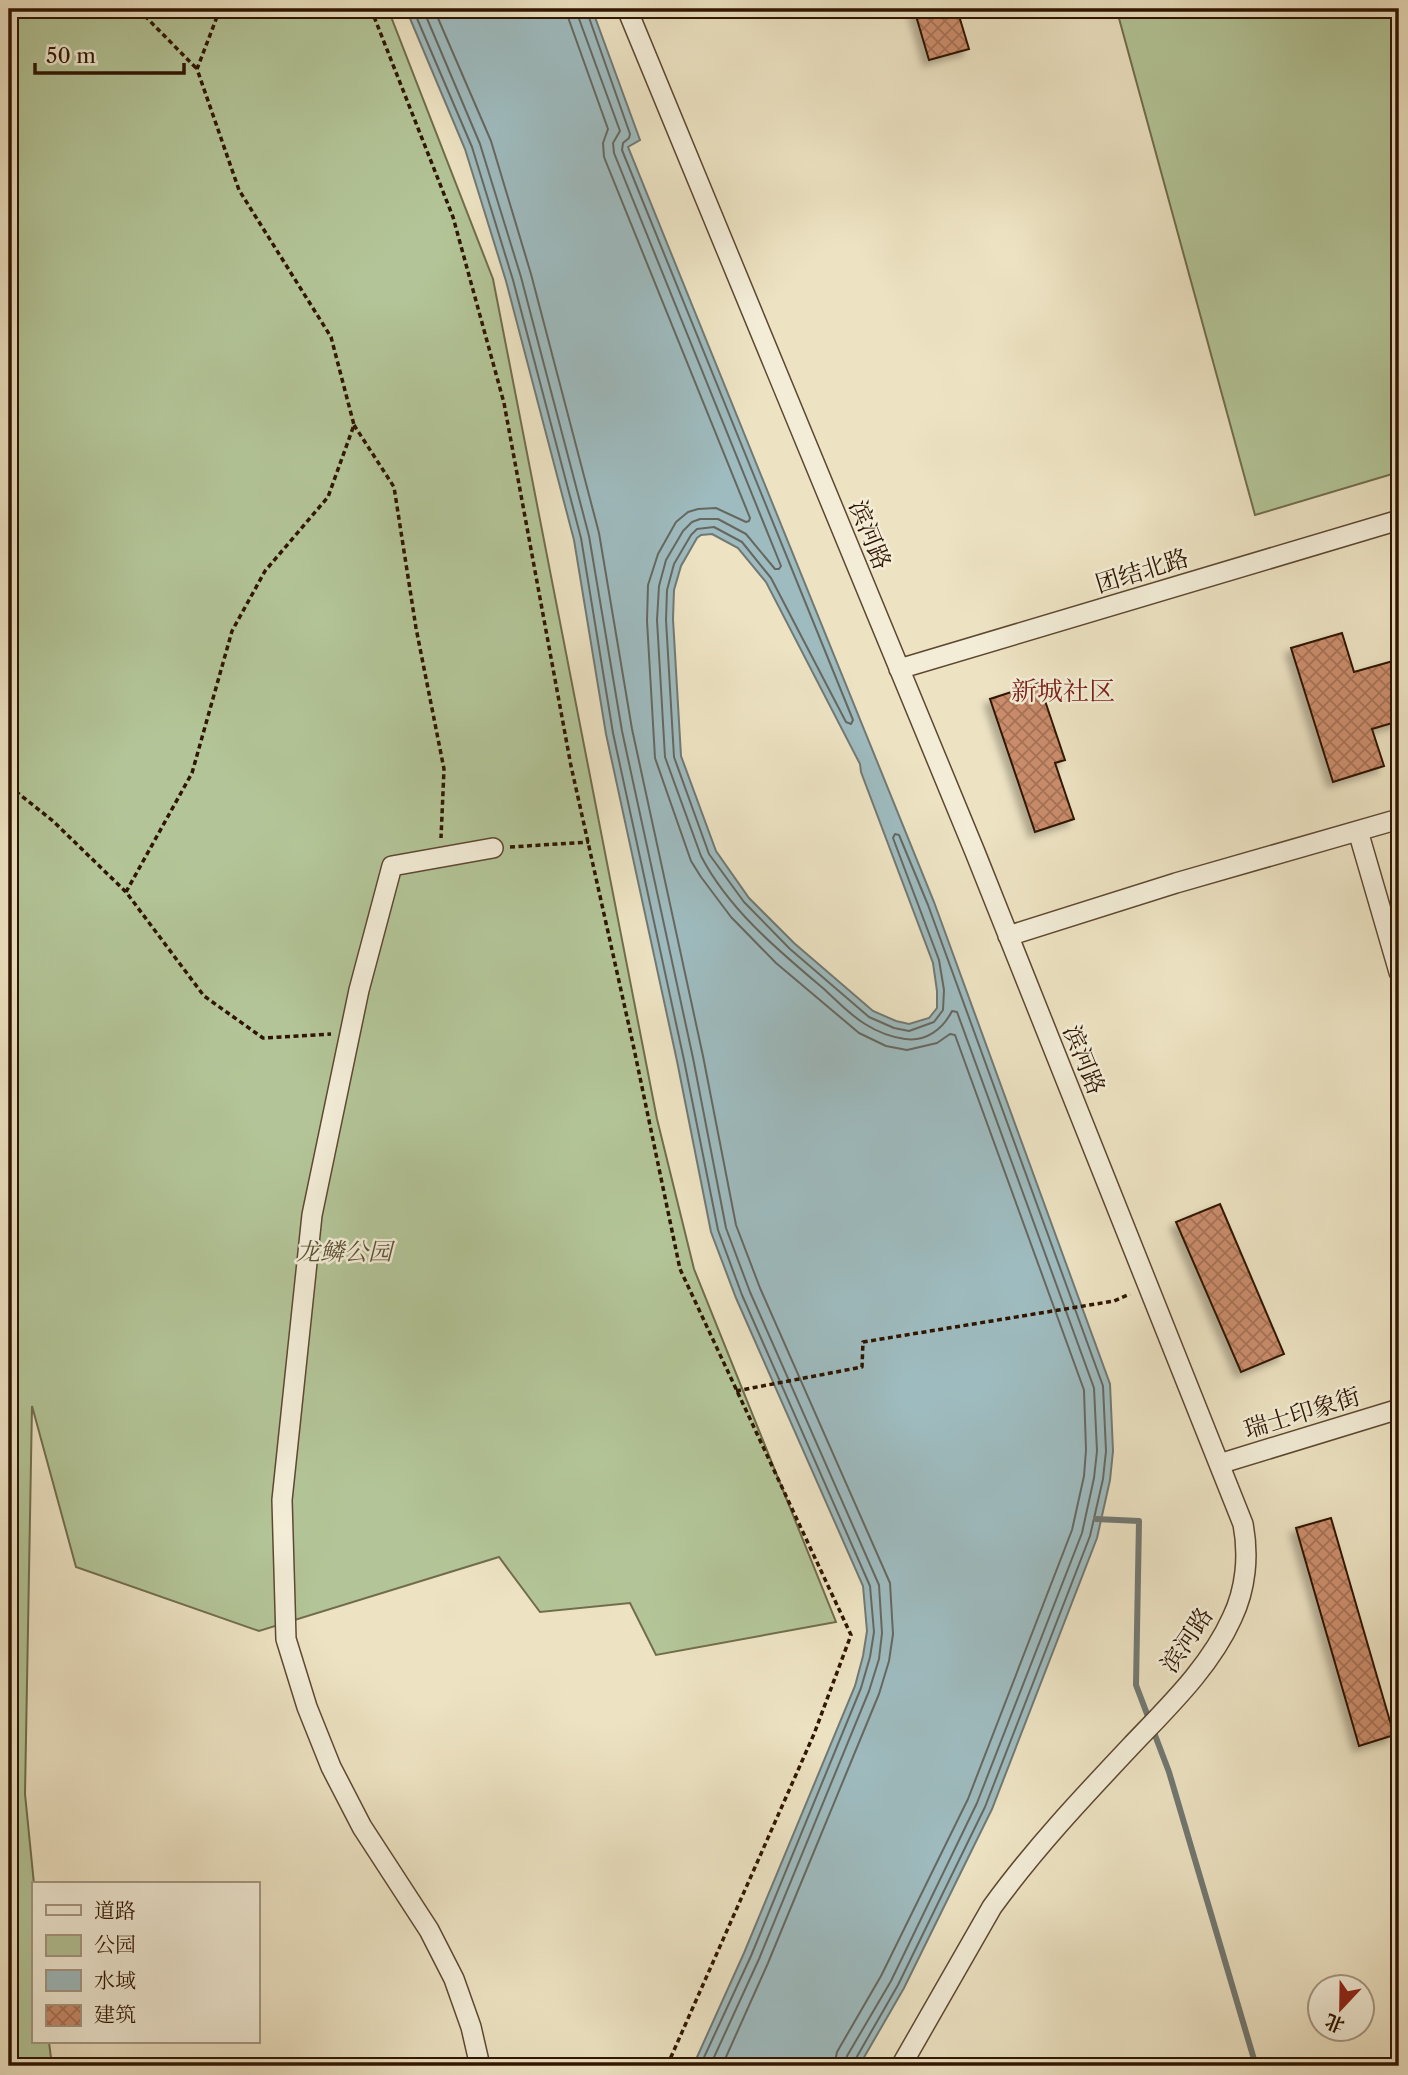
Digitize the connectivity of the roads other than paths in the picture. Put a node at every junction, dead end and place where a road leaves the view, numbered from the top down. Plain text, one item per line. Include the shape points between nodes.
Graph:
1 (627, 9) edge
2 (1399, 520) edge
3 (899, 669) junction
4 (1399, 819) edge
5 (1358, 831) junction
6 (493, 848) road end
7 (1008, 936) junction
8 (1399, 972) edge
9 (1399, 1409) edge
10 (1219, 1464) junction
11 (480, 2066) edge
12 (901, 2066) edge

1 - 3 street, 滨河路
2 - 3 street, 团结北路
3 - 7 street, 滨河路
4 - 5 street
5 - 7 street
5 - 8 street
6 - 11 street via 392,866 359,990 312,1215 282,1500 286,1639 307,1707 362,1827 429,1930 454,1979
7 - 10 street, 滨河路
9 - 10 street, 瑞士印象街
10 - 12 street, 滨河路 via 1246,1541 1246,1568 1233,1617 1216,1648 1174,1701 1035,1851 992,1907

